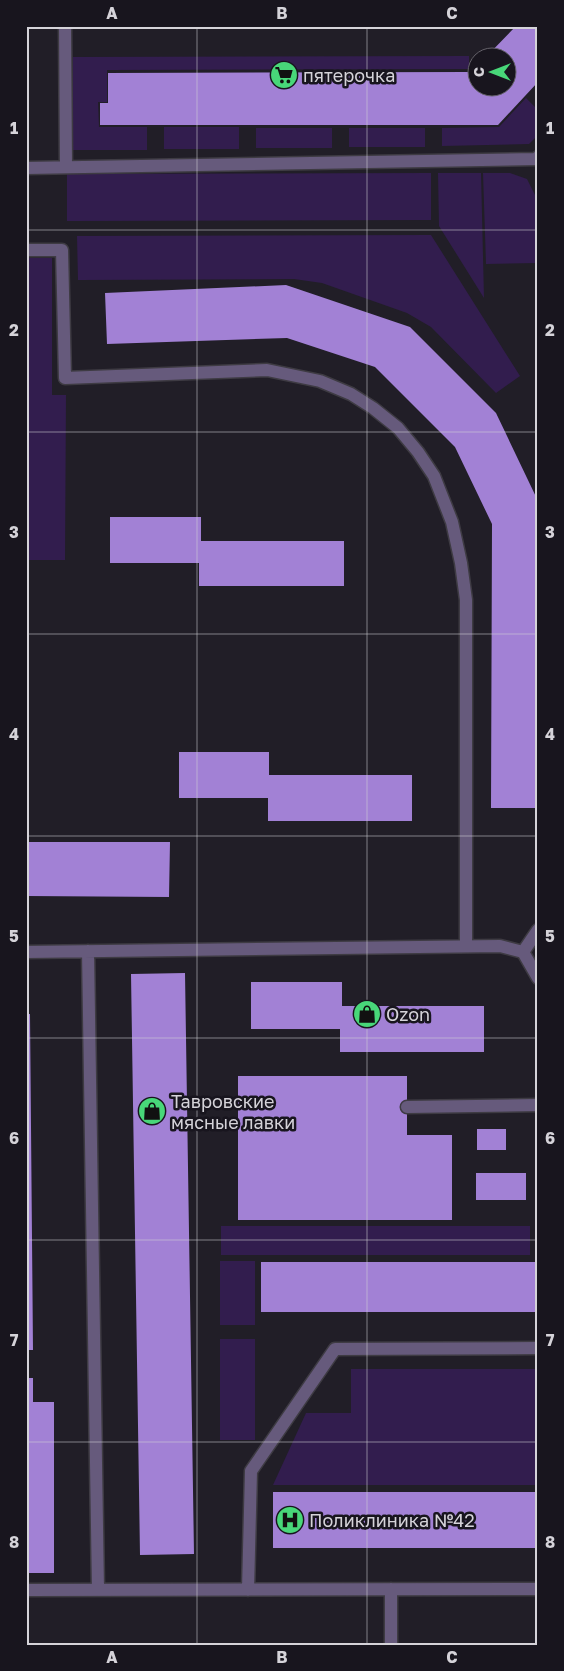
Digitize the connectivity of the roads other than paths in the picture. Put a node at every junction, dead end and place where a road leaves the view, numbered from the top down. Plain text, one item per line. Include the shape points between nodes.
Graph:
1 (65, 26) edge
2 (537, 161) edge
3 (66, 167) junction
4 (26, 168) edge
5 (26, 250) edge
6 (538, 930) edge
7 (466, 946) junction
8 (88, 951) junction
9 (26, 952) edge
10 (523, 952) junction
11 (538, 978) edge
12 (538, 1105) edge
13 (408, 1107) dead end
14 (538, 1348) edge
15 (538, 1589) edge
16 (26, 1590) edge
17 (98, 1590) junction
18 (248, 1590) junction
19 (391, 1590) junction
20 (391, 1645) edge

1 - 3 lane
2 - 3 lane
3 - 4 lane
5 - 7 lane via 62,250 65,378 266,370 320,381 366,403 398,428 434,476 452,522 466,600
6 - 10 lane
7 - 8 lane
7 - 10 lane via 500,946
8 - 9 lane
8 - 17 lane
10 - 11 lane
12 - 13 lane
14 - 18 lane via 335,1349 251,1471
15 - 19 lane
16 - 17 lane
17 - 18 lane
18 - 19 lane
19 - 20 lane

